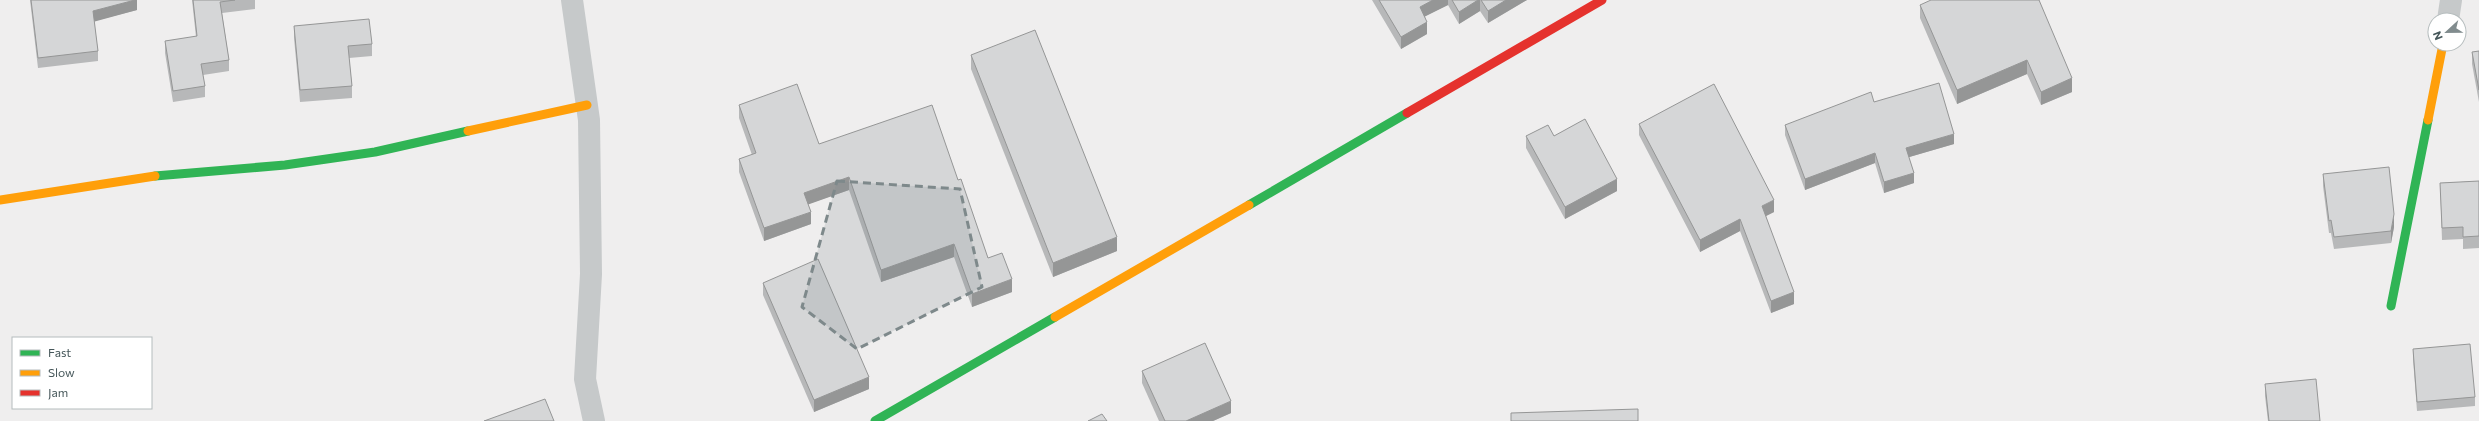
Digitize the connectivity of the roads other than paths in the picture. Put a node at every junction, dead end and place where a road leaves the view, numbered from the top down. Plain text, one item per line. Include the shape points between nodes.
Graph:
1 (572, 0) edge
2 (1602, 0) edge
3 (2451, 0) edge
4 (2449, 12) edge
5 (2441, 52) edge
6 (587, 104) junction
7 (0, 200) edge
8 (2391, 306) dead end
9 (594, 421) edge
10 (875, 421) edge

1 - 6 street
2 - 10 street
3 - 4 street
5 - 8 street
6 - 7 street via 375,152 285,166 136,178
6 - 9 street via 591,274 585,379

